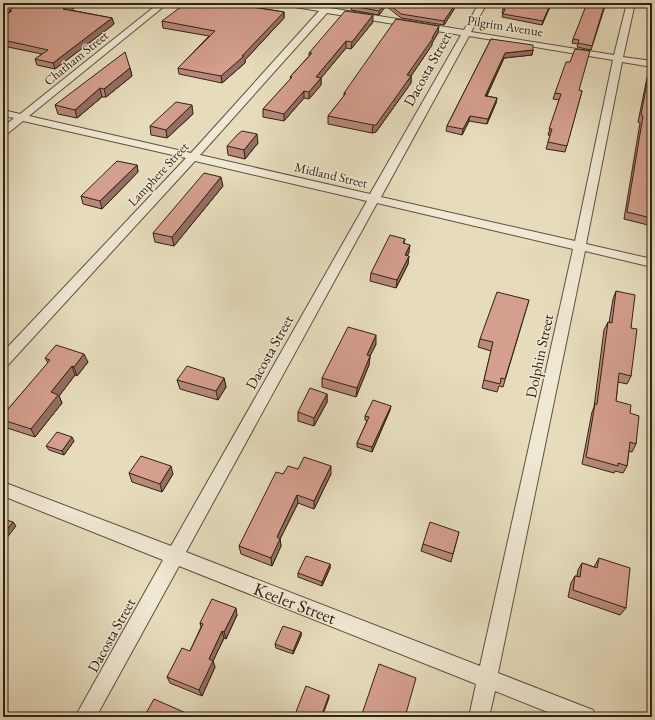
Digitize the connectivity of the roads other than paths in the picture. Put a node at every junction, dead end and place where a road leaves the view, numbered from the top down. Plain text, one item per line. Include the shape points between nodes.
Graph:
1 (8, 3) edge
2 (164, 3) edge
3 (283, 3) edge
4 (483, 3) edge
5 (631, 3) edge
6 (3, 6) edge
7 (328, 6) edge
8 (466, 33) junction
9 (618, 58) junction
10 (652, 64) edge
11 (3, 114) edge
12 (22, 118) junction
13 (3, 132) edge
14 (193, 157) junction
15 (374, 199) junction
16 (580, 246) junction
17 (652, 263) edge
18 (3, 361) edge
19 (3, 489) edge
20 (174, 556) junction
21 (487, 678) junction
22 (85, 717) edge
23 (479, 717) edge
24 (586, 717) edge

1 - 6 street
2 - 12 street, Chatham Street
3 - 7 street, Pilgrim Avenue
4 - 8 street, Dacosta Street
5 - 9 street, Dolphin Street
7 - 8 street, Pilgrim Avenue
7 - 14 street, Lamphere Street
8 - 9 street, Pilgrim Avenue
8 - 15 street, Dacosta Street
9 - 10 street, Pilgrim Avenue
9 - 16 street, Dolphin Street
11 - 12 street, Midland Street
12 - 13 street, Chatham Street
12 - 14 street, Midland Street
14 - 15 street, Midland Street
14 - 18 street, Lamphere Street
15 - 16 street, Midland Street
15 - 20 street, Dacosta Street
16 - 17 street, Midland Street
16 - 21 street, Dolphin Street
19 - 20 street, Keeler Street
20 - 21 street, Keeler Street
20 - 22 street, Dacosta Street
21 - 23 street, Dolphin Street
21 - 24 street, Keeler Street

